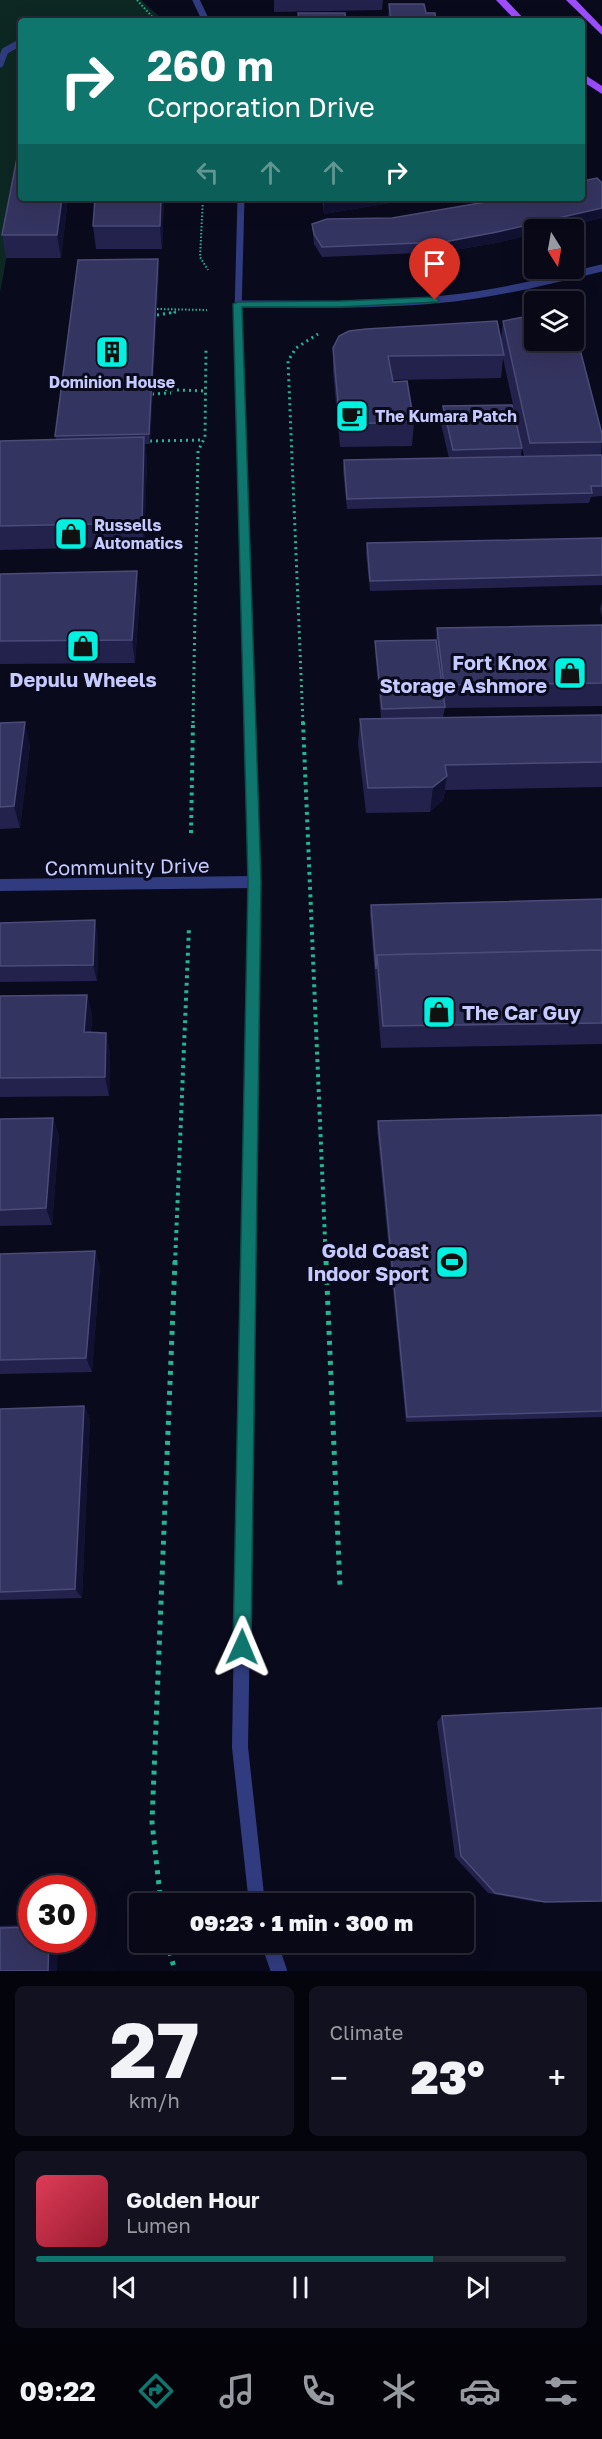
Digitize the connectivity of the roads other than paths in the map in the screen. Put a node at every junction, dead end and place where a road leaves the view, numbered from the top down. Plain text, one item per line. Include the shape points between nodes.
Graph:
1 (196, 0) edge
2 (501, 0) edge
3 (571, 0) edge
4 (205, 18) edge
5 (518, 18) edge
6 (602, 32) edge
7 (18, 44) edge
8 (0, 64) edge
9 (585, 78) edge
10 (602, 91) edge
11 (241, 201) edge
12 (602, 268) edge
13 (238, 304) junction
14 (254, 882) junction
15 (0, 885) edge
16 (256, 1893) edge
17 (273, 1953) edge
18 (279, 1971) edge

1 - 4 street
2 - 5 main road
3 - 6 main road
7 - 8 street via 5,51
9 - 10 main road
11 - 13 street
12 - 13 street via 513,289 435,300
13 - 14 street
14 - 15 street, Community Drive
14 - 16 street via 240,1747
17 - 18 street

